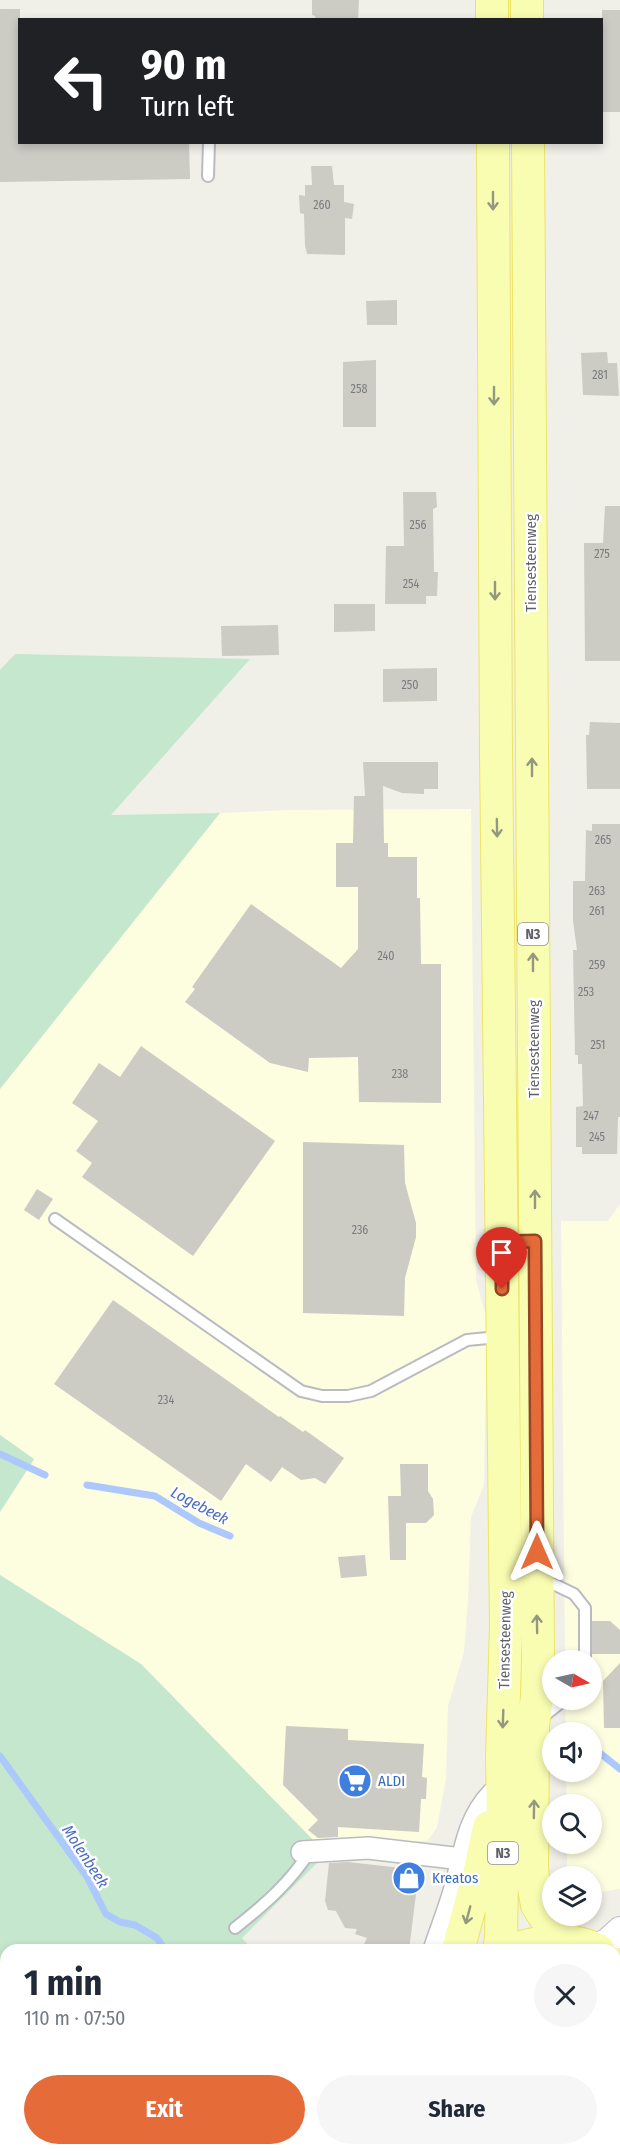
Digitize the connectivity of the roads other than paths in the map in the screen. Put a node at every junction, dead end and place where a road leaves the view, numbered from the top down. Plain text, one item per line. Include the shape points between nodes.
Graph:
1 (492, 0) edge
2 (527, 0) edge
3 (492, 18) edge
4 (527, 18) edge
5 (209, 144) edge
6 (493, 144) edge
7 (528, 144) edge
8 (208, 176) dead end
9 (55, 1219) dead end
10 (524, 1242) junction
11 (519, 1337) junction
12 (537, 1576) junction
13 (585, 1650) edge
14 (552, 1710) edge
15 (533, 1725) junction
16 (502, 1756) junction
17 (492, 1794) junction
18 (306, 1852) joint
19 (462, 1859) junction
20 (235, 1928) dead end
21 (620, 1930) edge
22 (436, 1944) edge
23 (460, 1944) edge
24 (500, 1944) edge
25 (581, 1944) edge
26 (604, 1944) edge

1 - 3 main road
2 - 4 main road
5 - 8 lane
6 -> 10 main road, Tiensesteenweg / N3 via 496,752
10 -> 7 main road, Tiensesteenweg / N3
9 - 11 lane via 302,1391 348,1396 371,1391 467,1340
10 - 11 main road, Tiensesteenweg / N3
11 - 12 main road, Tiensesteenweg / N3
11 -> 16 main road, Tiensesteenweg / N3
12 - 13 lane via 574,1594 585,1608
15 -> 12 main road, Tiensesteenweg / N3 via 537,1688
14 - 15 lane
25 -> 15 main road, Tiensesteenweg / N3 via 552,1928 537,1905 532,1867
16 - 17 main road
16 - 24 main road, Tiensesteenweg / N3
17 - 19 street via 481,1805
17 -> 23 main road via 481,1866
18 - 19 street via 368,1848
18 - 20 lane via 297,1872
19 - 22 street
21 - 26 street

